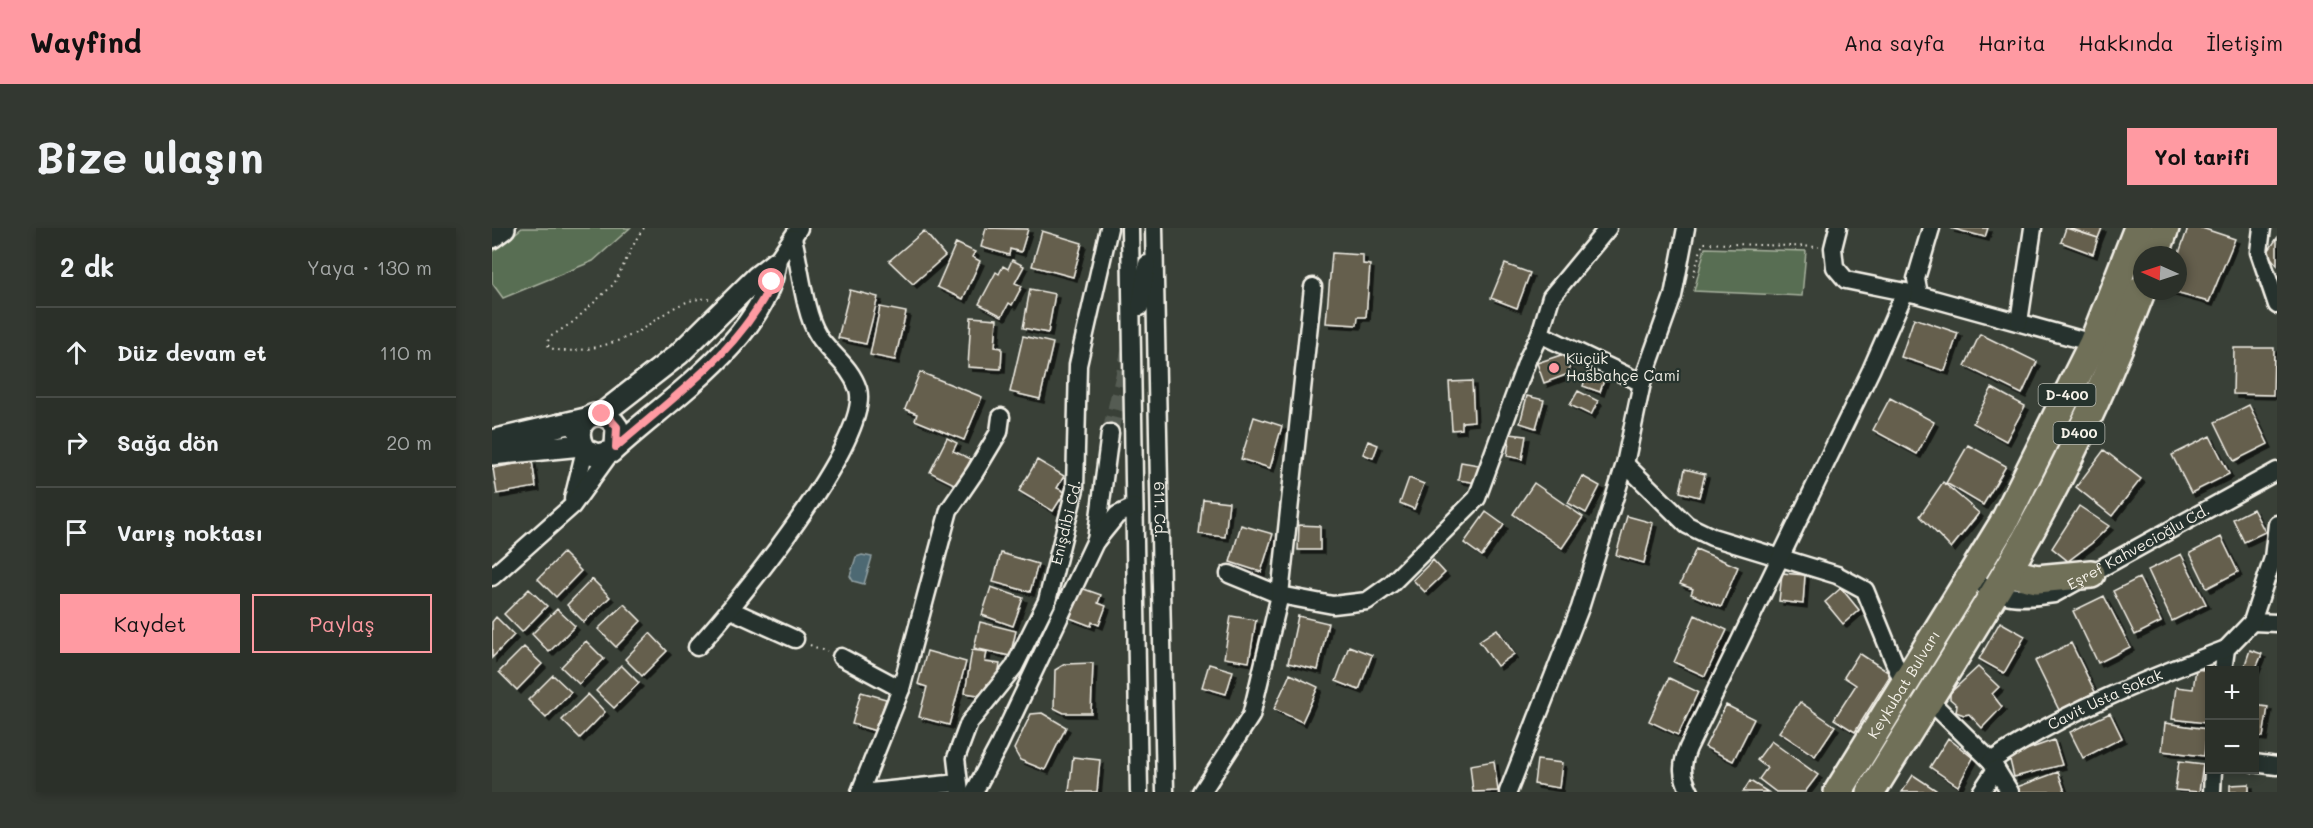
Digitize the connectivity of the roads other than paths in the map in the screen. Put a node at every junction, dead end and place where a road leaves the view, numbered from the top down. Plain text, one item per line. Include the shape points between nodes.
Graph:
1 (504, 228) edge
2 (1109, 228) edge
3 (1130, 228) edge
4 (1153, 228) edge
5 (1608, 228) edge
6 (1686, 228) edge
7 (1838, 228) edge
8 (1931, 228) edge
9 (2033, 228) edge
10 (2138, 228) edge
11 (2165, 228) edge
12 (2262, 228) edge
13 (796, 233) edge
14 (492, 237) edge
15 (2158, 246) edge
16 (775, 263) junction
17 (1313, 287) dead end
18 (1912, 293) junction
19 (2138, 300) edge
20 (2277, 305) edge
21 (1140, 307) dead end
22 (2019, 322) junction
23 (1540, 334) junction
24 (2093, 343) junction
25 (1642, 383) junction
26 (594, 417) junction
27 (1002, 417) dead end
28 (1110, 433) tunnel mouth
29 (492, 441) edge
30 (583, 448) junction
31 (613, 450) junction
32 (492, 454) edge
33 (1624, 464) junction
34 (2277, 471) edge
35 (572, 506) junction
36 (1134, 507) junction
37 (2277, 524) edge
38 (1095, 542) junction
39 (1778, 558) junction
40 (1229, 574) dead end
41 (2091, 574) joint
42 (1989, 575) junction
43 (492, 577) edge
44 (1280, 595) junction
45 (731, 610) junction
46 (2252, 622) junction
47 (2277, 623) edge
48 (795, 639) road end
49 (697, 647) dead end
50 (2226, 649) junction
51 (841, 657) road end
52 (2224, 666) edge
53 (1904, 686) junction
54 (901, 689) junction
55 (1928, 699) junction
56 (2259, 764) edge
57 (1994, 765) junction
58 (2277, 766) edge
59 (2213, 774) edge
60 (959, 788) edge
61 (860, 792) edge
62 (871, 792) edge
63 (974, 792) edge
64 (1139, 792) edge
65 (1165, 792) edge
66 (1202, 792) edge
67 (1508, 792) edge
68 (1690, 792) edge
69 (1838, 792) edge
70 (1871, 792) edge
71 (1981, 792) edge
72 (2010, 792) edge
73 (2212, 792) edge

1 - 14 street
2 - 60 street, Enişdibi Cd. via 1078,365 1075,489 1047,601 1014,667 969,723 956,758
3 - 36 street, 611. Cd.
4 - 21 street
4 - 65 street, 611. Cd.
5 - 23 street via 1551,297
6 - 25 street via 1673,296
7 - 18 street via 1833,248 1835,267 1846,280
8 - 18 street
9 - 22 street
10 - 24 highway, Keykubat Bulvarı / D-400
11 - 15 highway
12 - 20 street via 2259,252
13 - 16 street
13 - 45 street via 808,311 818,335 848,367 859,392 855,418 847,444 792,528
16 - 26 street via 679,354
16 - 31 street via 765,298 725,349
17 - 44 street
18 - 22 street
18 - 39 street
19 - 42 highway, Keykubat Bulvarı / D400 via 2064,466
22 - 24 street
23 - 25 street
23 - 44 street via 1477,498 1391,584 1367,602 1333,605
24 - 42 highway, Keykubat Bulvarı / D-400
25 - 33 street
26 - 29 street
26 - 30 street via 578,432
26 - 31 street via 608,417 617,427
27 - 54 street via 999,432 949,510
28 - 38 street
30 - 31 street via 597,455
30 - 32 street
30 - 35 street
31 - 35 street
33 - 39 street via 1687,525
33 - 67 street via 1580,608
34 - 41 street, Eşref Kahvecioğlu Cd.
35 - 43 street
36 - 38 street, Enişdibi Cd. via 1117,515
36 - 64 street, 611. Cd.
37 - 46 street via 2274,558
38 - 63 street, Enişdibi Cd.
39 - 53 street via 1836,575 1865,590
39 - 68 street via 1681,764
40 - 44 street
41 - 42 highway via 2037,579
42 - 53 highway, Keykubat Bulvarı / D-400
42 - 55 highway, Keykubat Bulvarı / D-400
44 - 66 street via 1251,716
45 - 48 street
45 - 49 street
46 - 47 street
46 - 50 street
50 - 52 street
50 - 57 street, Cavit Usta Sokak via 2115,692 2020,741
51 - 54 street
53 - 69 highway, Keykubat Bulvarı / D-400
54 - 61 street
55 - 57 street
55 - 70 highway, Keykubat Bulvarı / D-400
56 - 58 street
57 - 71 street
57 - 72 street
59 - 73 street
60 - 62 street

